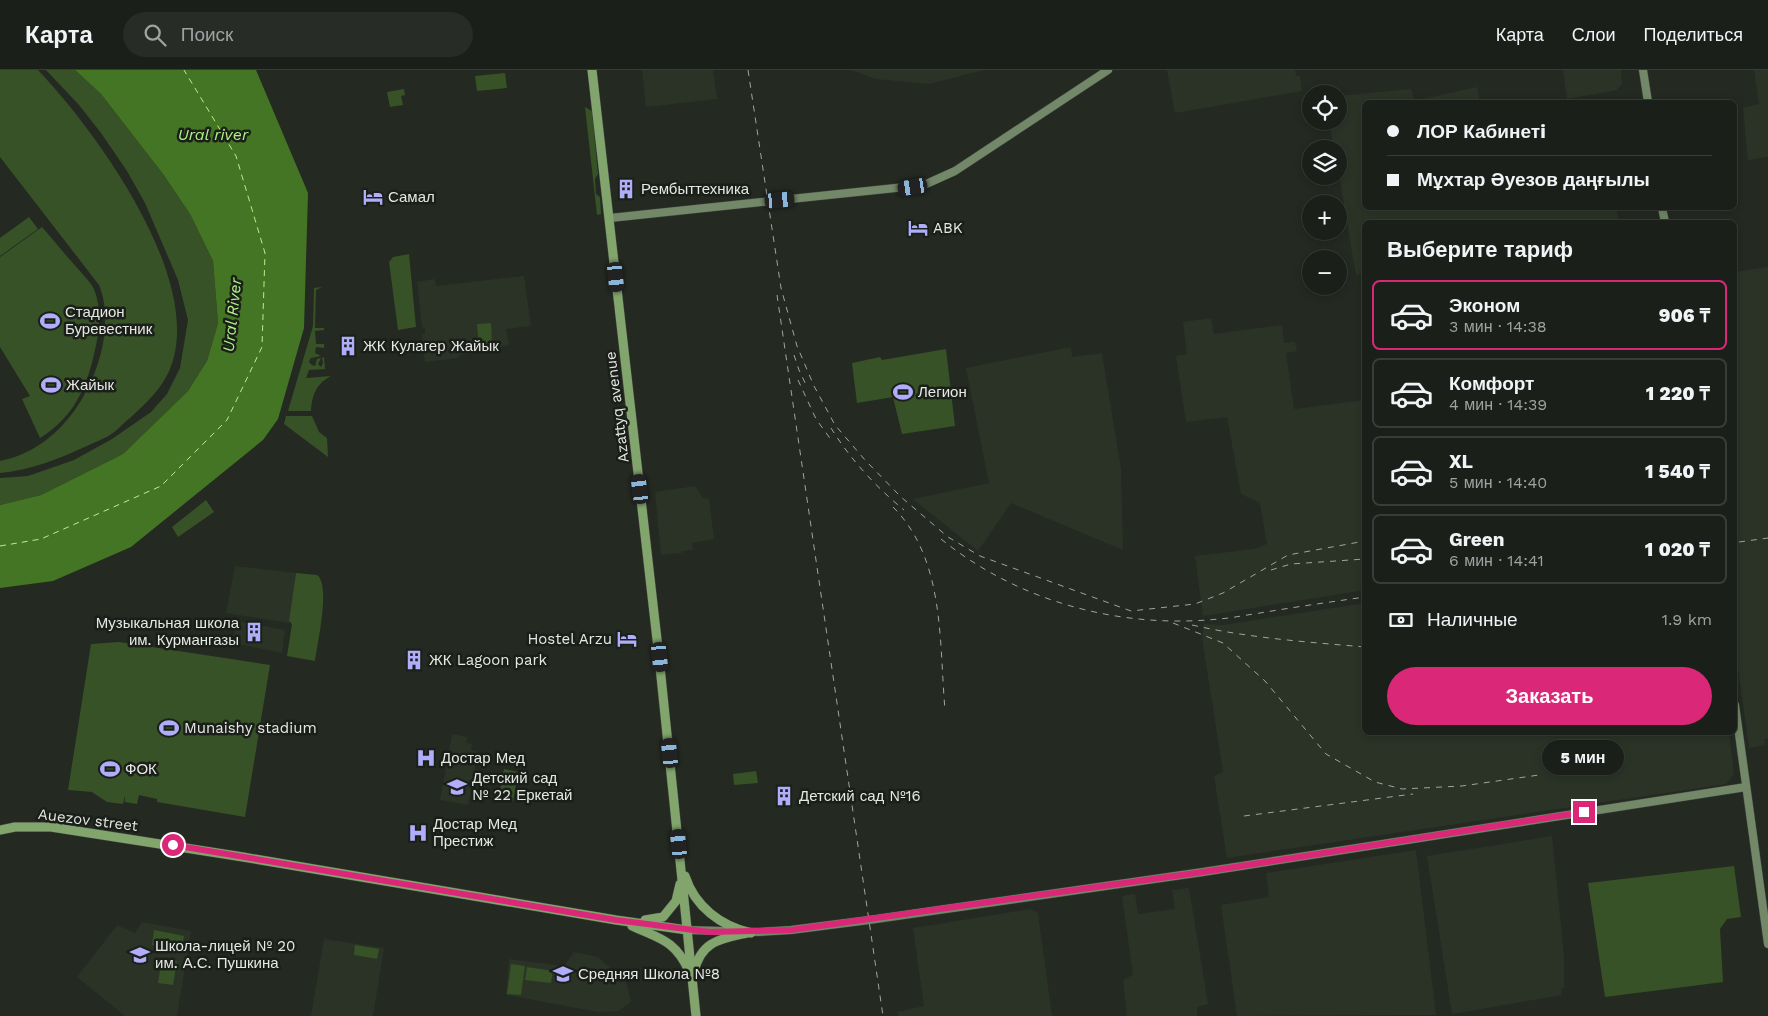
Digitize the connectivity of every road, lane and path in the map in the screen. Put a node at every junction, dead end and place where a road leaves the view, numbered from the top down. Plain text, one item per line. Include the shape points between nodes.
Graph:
1 (592, 70) edge
2 (1108, 70) edge
3 (1643, 70) edge
4 (1648, 100) edge
5 (610, 218) junction
6 (1737, 720) edge
7 (1746, 787) junction
8 (0, 830) edge
9 (681, 863) junction
10 (622, 921) junction
11 (687, 930) junction
12 (751, 932) junction
13 (1768, 944) edge
14 (694, 986) junction
15 (696, 1016) edge

1 - 5 main road, Azattyq avenue
2 - 5 main road via 955,172 924,185
3 - 4 main road
5 - 9 main road, Azattyq avenue
6 - 7 main road
7 - 12 main road via 1040,896 800,929
7 - 13 main road
8 - 10 main road, Auezov street via 15,827 61,828
9 - 10 main road via 679,893 663,918
9 - 11 main road
9 - 12 main road via 689,886 707,912 727,925
10 - 11 main road
10 - 14 main road via 666,940 683,958
11 - 12 main road
11 - 14 main road
12 - 14 main road via 717,941 706,948 697,962
14 - 15 main road

